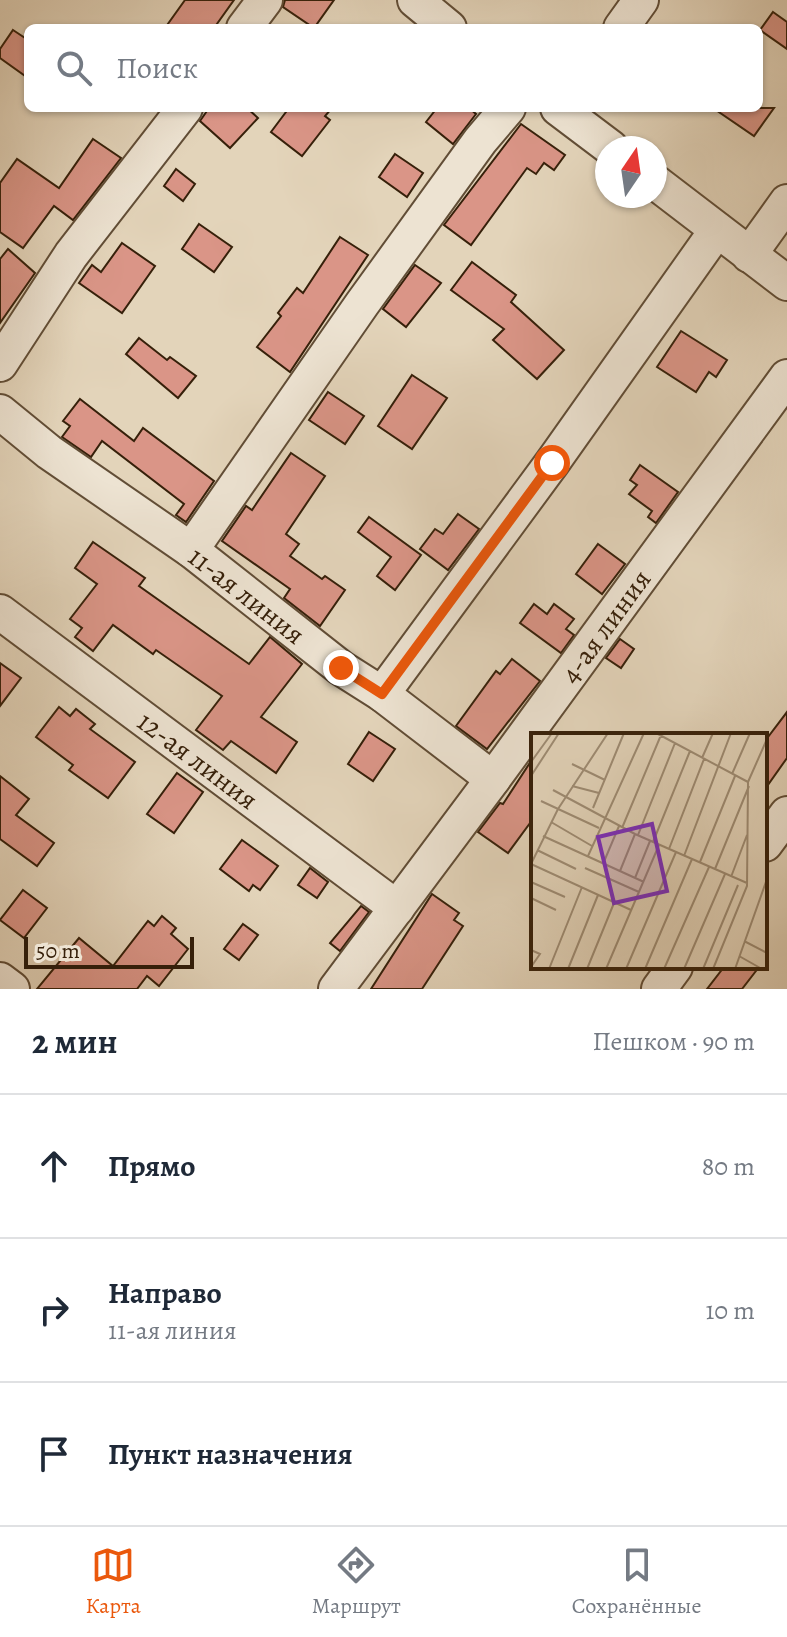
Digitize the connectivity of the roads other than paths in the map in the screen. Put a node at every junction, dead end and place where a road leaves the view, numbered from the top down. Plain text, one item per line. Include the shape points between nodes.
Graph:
1 (265, 0) edge
2 (415, 0) edge
3 (641, 0) edge
4 (247, 24) edge
5 (444, 24) edge
6 (624, 24) edge
7 (182, 112) edge
8 (505, 112) edge
9 (566, 112) edge
10 (596, 136) edge
11 (667, 191) edge
12 (787, 202) edge
13 (717, 230) junction
14 (749, 255) junction
15 (787, 283) edge
16 (0, 364) edge
17 (787, 377) edge
18 (0, 412) edge
19 (191, 550) junction
20 (0, 612) edge
21 (382, 694) junction
22 (493, 779) junction
23 (787, 814) edge
24 (767, 841) edge
25 (397, 908) junction
26 (674, 969) edge
27 (336, 989) edge
28 (659, 989) edge

1 - 4 street
2 - 5 street
3 - 6 street
7 - 16 street via 71,255
8 - 19 street via 371,291
9 - 10 street
11 - 13 street
12 - 14 street
13 - 14 street
13 - 21 street
14 - 15 street
17 - 22 street, 4-ая линия
18 - 19 street, 11-ая линия
19 - 21 street, 11-ая линия
20 - 25 street, 12-ая линия
21 - 22 street, 11-ая линия
22 - 25 street, 4-ая линия
23 - 24 street
25 - 27 street, 4-ая линия
26 - 28 street

